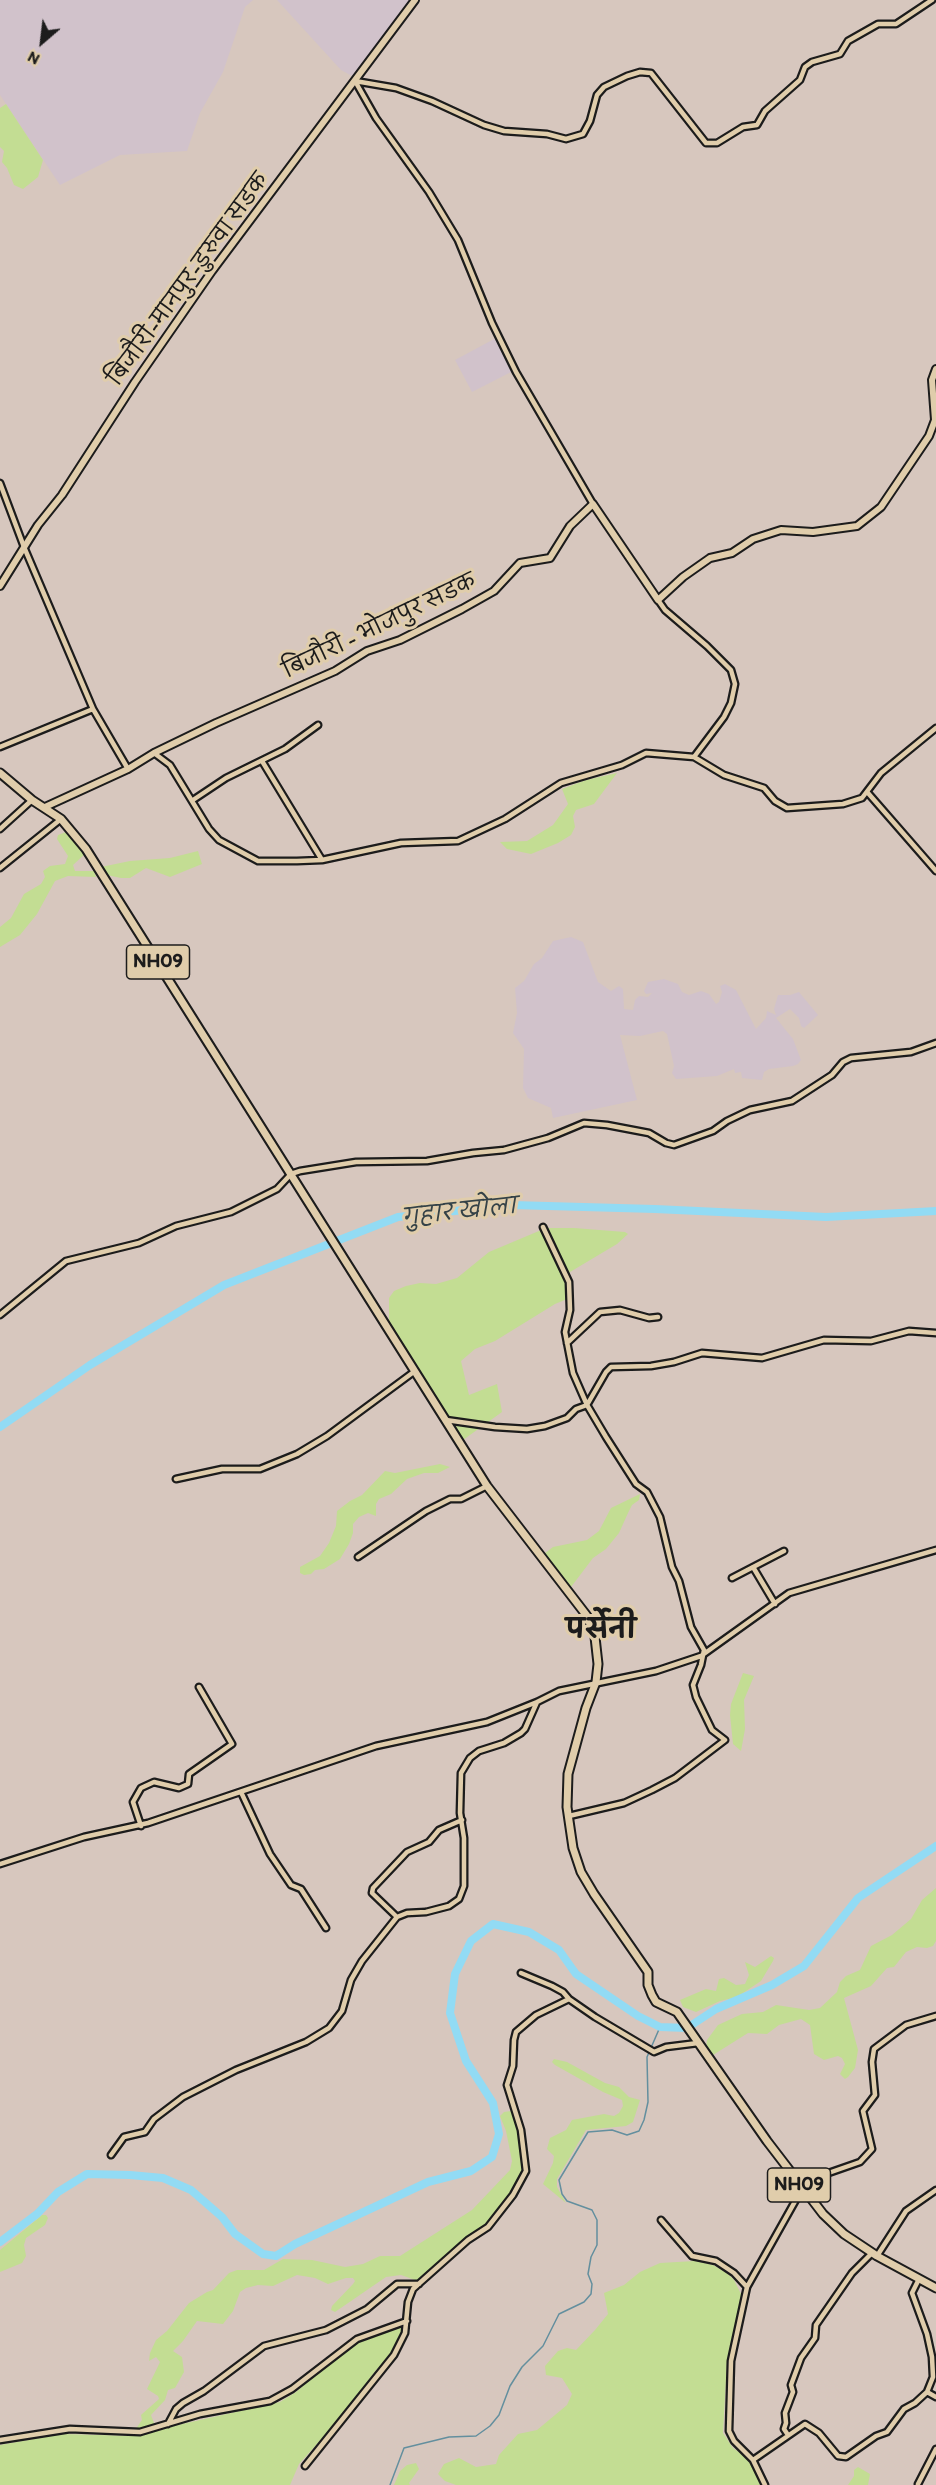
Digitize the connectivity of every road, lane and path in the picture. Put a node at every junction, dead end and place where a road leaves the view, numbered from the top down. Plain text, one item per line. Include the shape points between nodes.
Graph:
1 (415, 0) edge
2 (932, 0) edge
3 (355, 81) junction
4 (936, 369) edge
5 (0, 483) edge
6 (593, 504) junction
7 (24, 547) junction
8 (0, 586) edge
9 (658, 600) junction
10 (93, 709) junction
11 (318, 725) dead end
12 (936, 728) edge
13 (0, 747) edge
14 (154, 753) junction
15 (694, 757) junction
16 (262, 761) junction
17 (128, 770) junction
18 (0, 772) edge
19 (868, 793) junction
20 (32, 800) junction
21 (193, 800) junction
22 (45, 807) junction
23 (61, 819) junction
24 (0, 829) edge
25 (322, 860) junction
26 (0, 868) edge
27 (936, 871) edge
28 (936, 1043) edge
29 (291, 1174) junction
30 (543, 1227) dead end
31 (0, 1315) edge
32 (658, 1317) dead end
33 (936, 1333) edge
34 (567, 1343) junction
35 (415, 1371) junction
36 (587, 1405) junction
37 (446, 1420) junction
38 (176, 1479) dead end
39 (487, 1486) junction
40 (936, 1550) edge
41 (784, 1551) dead end
42 (358, 1557) dead end
43 (753, 1567) junction
44 (732, 1578) dead end
45 (775, 1604) junction
46 (701, 1656) junction
47 (596, 1682) junction
48 (199, 1687) dead end
49 (537, 1702) junction
50 (241, 1792) junction
51 (569, 1816) junction
52 (462, 1820) junction
53 (141, 1826) junction
54 (0, 1864) edge
55 (396, 1917) junction
56 (326, 1928) dead end
57 (521, 1973) dead end
58 (569, 1999) junction
59 (936, 2016) edge
60 (698, 2043) junction
61 (111, 2155) dead end
62 (802, 2189) junction
63 (936, 2190) edge
64 (661, 2220) dead end
65 (874, 2255) junction
66 (919, 2279) junction
67 (419, 2284) junction
68 (747, 2288) junction
69 (936, 2288) edge
70 (407, 2320) junction
71 (927, 2392) junction
72 (936, 2397) edge
73 (168, 2424) junction
74 (788, 2435) junction
75 (0, 2440) edge
76 (936, 2449) edge
77 (753, 2460) junction
78 (305, 2466) dead end
79 (918, 2484) edge
80 (765, 2485) edge

1 - 3 street, बिजौरी-मानपुर-डुरुवा सडक
2 - 3 street via 896,24 878,24 848,41 840,54 812,62 805,67 800,80 765,111 757,125 743,127 717,143 706,143 651,73 640,72 604,87 597,95 583,134 566,139 504,131 396,88
3 - 6 street via 458,240 516,372
3 - 7 street, बिजौरी-मानपुर-डुरुवा सडक via 212,271
4 - 9 street via 932,380 935,420 929,436 881,507 857,526 813,532 781,530 753,539 732,553 710,558
5 - 7 street
6 - 9 street
6 - 14 street, बिजौरी - भोजपुर सडक via 570,526 549,558 520,563 494,591 400,640 367,651 335,671
7 - 8 street, बिजौरी-मानपुर-डुरुवा सडक
7 - 10 street
9 - 15 street via 731,670 735,684 724,717
10 - 13 street
10 - 17 street
11 - 16 street
12 - 19 street via 881,772
14 - 17 street, बिजौरी - भोजपुर सडक
14 - 21 street via 170,765
15 - 19 street via 724,775 764,788 787,808 843,804
15 - 25 street via 645,753 622,765 561,783 504,819 458,841 401,843
16 - 21 street
16 - 25 street
17 - 22 street, बिजौरी - भोजपुर सडक
18 - 20 main road, NH09
19 - 27 street
20 - 22 main road, NH09
20 - 24 street
21 - 25 street via 219,840 258,861
22 - 23 main road, NH09
23 - 26 street
23 - 29 main road, NH09 via 86,849
28 - 29 street via 911,1052 850,1058 792,1101 750,1110 713,1131 674,1145 649,1133 584,1123 504,1150 427,1161 356,1162
29 - 31 street via 277,1189 231,1212 176,1226 139,1243 66,1261
29 - 35 main road, NH09
30 - 34 street via 569,1282
32 - 34 street via 620,1310 600,1312
33 - 36 street via 909,1331 871,1341 824,1340 762,1358 702,1353 651,1366 611,1367
34 - 36 street via 573,1373
35 - 37 main road, NH09
35 - 38 street via 297,1454 260,1469 222,1469
36 - 37 street via 576,1408 567,1418 527,1429
36 - 46 street via 660,1517 691,1627 703,1647
37 - 39 main road, NH09
39 - 42 street via 426,1511
39 - 47 main road, NH09 via 587,1616 595,1637
40 - 45 street via 789,1593
41 - 43 street
43 - 44 street
43 - 45 street
45 - 46 street
46 - 47 street via 656,1671
46 - 51 street via 693,1685 696,1697 712,1730 725,1740 675,1778 645,1793 624,1803
47 - 49 street via 559,1690
47 - 51 main road, NH09 via 568,1774
48 - 53 street via 232,1744 189,1773 188,1784 179,1788 154,1782 141,1788 133,1802
49 - 50 street via 487,1722 376,1746
49 - 52 street via 521,1733 479,1751 465,1764 460,1782
50 - 53 street
50 - 56 street via 270,1854 291,1885 301,1889
51 - 60 main road, NH09 via 581,1872 648,1972 648,1985 656,2002 677,2012
52 - 55 street via 464,1886 459,1899 449,1906
52 - 55 street via 407,1852 373,1888 372,1893
53 - 54 street via 84,1837
55 - 61 street via 362,1961 351,1980 342,2011 329,2028 183,2097 154,2118 145,2133 124,2137
57 - 58 street via 552,1986
58 - 60 street via 654,2052
58 - 67 street via 536,2015 516,2032 507,2085 521,2130 526,2165 522,2179 488,2227
59 - 62 street via 906,2025 874,2049 875,2095 863,2111 872,2149 860,2162 817,2177
60 - 62 main road, NH09
62 - 65 main road, NH09 via 837,2228
62 - 68 street
63 - 65 street via 906,2211
64 - 68 street via 692,2256 716,2261
65 - 66 main road, NH09
65 - 74 street via 852,2274 816,2325 815,2338 801,2358 791,2385 794,2392 785,2413 784,2429
66 - 69 main road, NH09
66 - 71 street via 912,2293 932,2357 933,2377
67 - 70 street via 408,2302
67 - 73 street via 397,2284 367,2309 326,2330 264,2346 183,2403
68 - 77 street via 731,2361 729,2431
70 - 73 street via 357,2339 270,2401
70 - 78 street via 394,2355
71 - 72 street
71 - 74 street via 904,2409 887,2432 846,2457 838,2456 806,2424
73 - 75 street via 140,2432 70,2429
74 - 77 street
76 - 79 street
77 - 80 street

